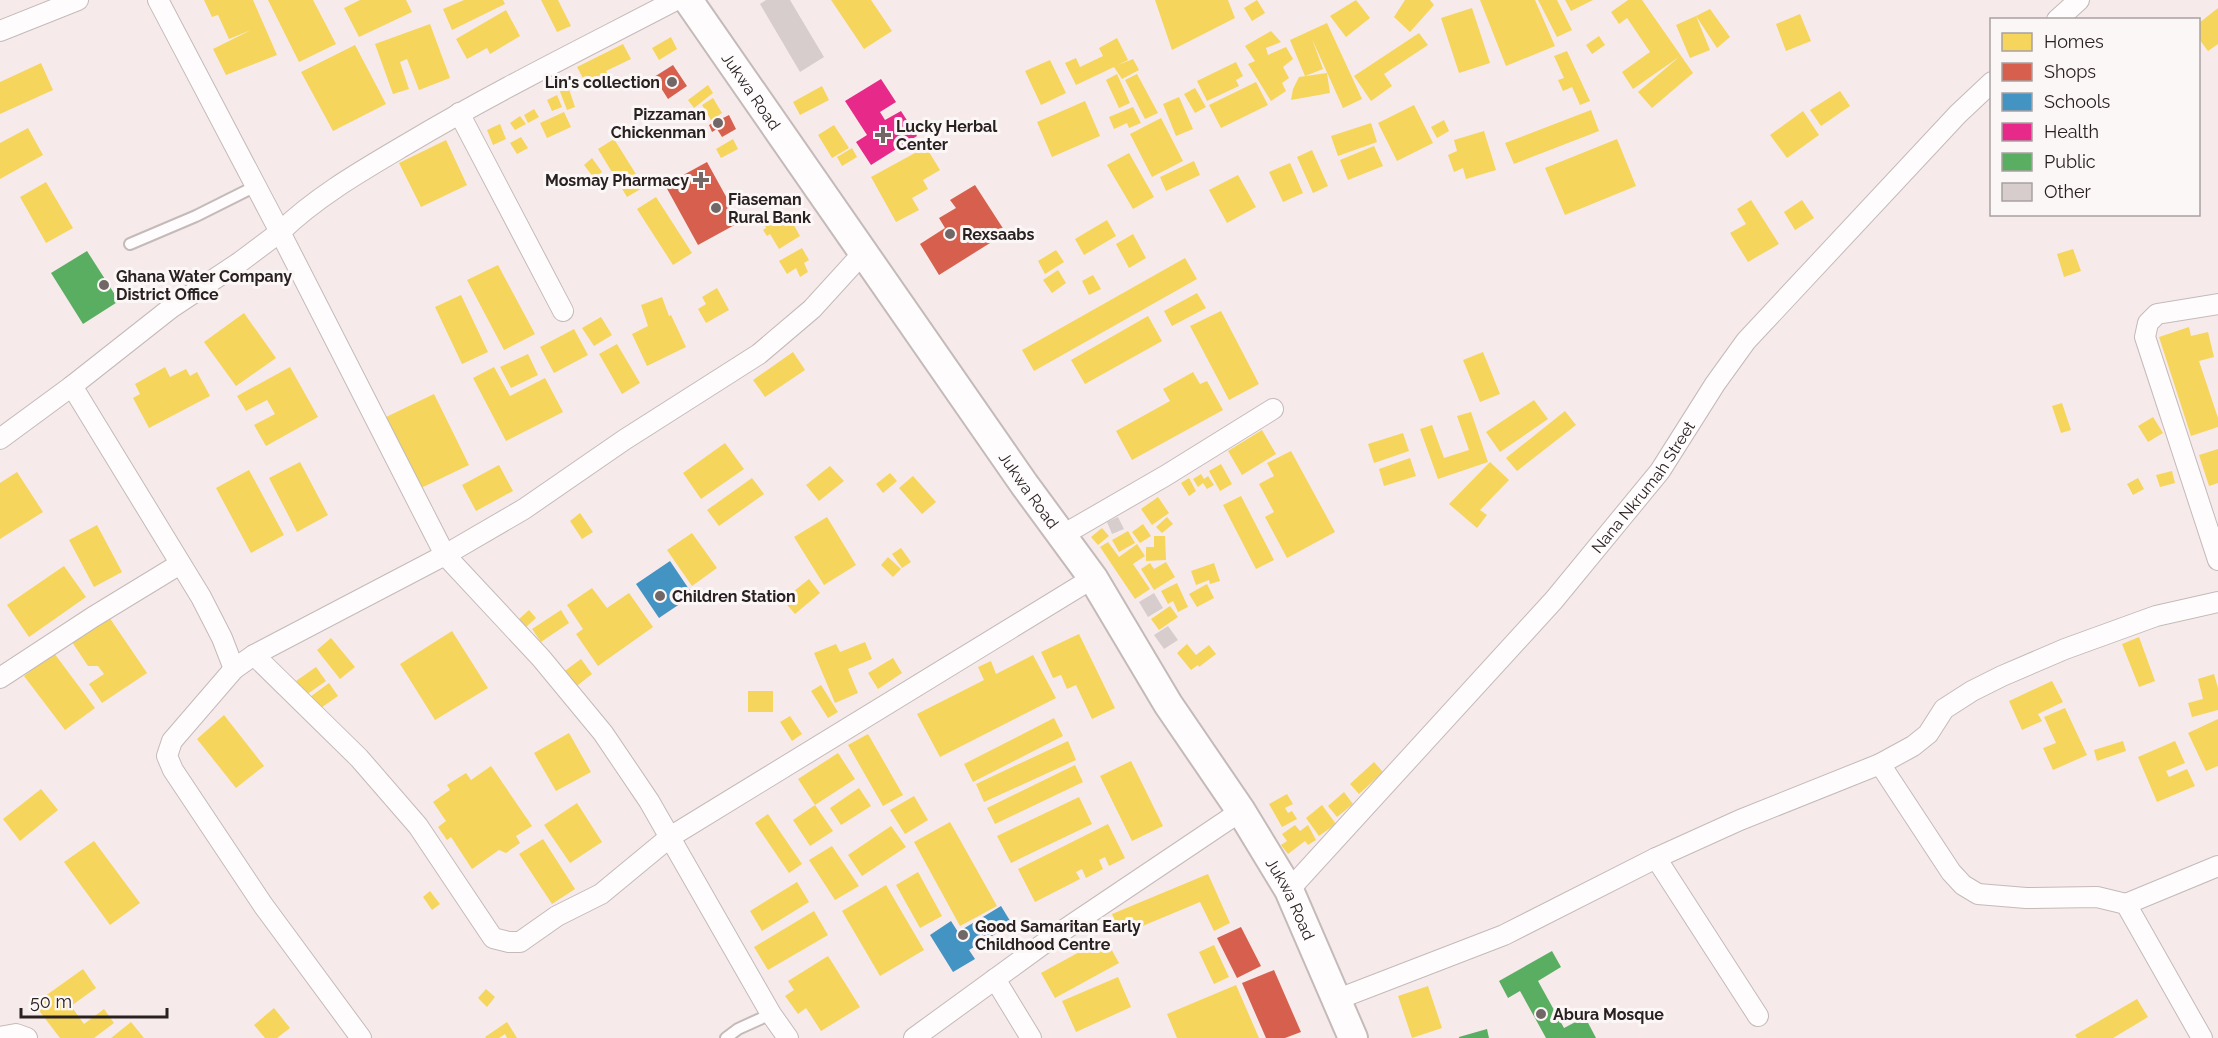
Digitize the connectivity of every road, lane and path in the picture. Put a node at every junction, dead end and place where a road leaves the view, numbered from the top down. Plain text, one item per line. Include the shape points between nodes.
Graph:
1 (78, 0) edge
2 (158, 0) edge
3 (676, 0) edge
4 (687, 0) edge
5 (2079, 0) edge
6 (2059, 18) edge
7 (0, 31) edge
8 (1990, 84) edge
9 (459, 113) junction
10 (256, 186) junction
11 (280, 231) junction
12 (130, 244) dead end
13 (863, 253) junction
14 (2218, 304) edge
15 (563, 311) dead end
16 (72, 386) junction
17 (1274, 409) dead end
18 (0, 439) edge
19 (1061, 536) junction
20 (445, 555) junction
21 (2218, 560) edge
22 (180, 564) junction
23 (1093, 578) junction
24 (2218, 602) edge
25 (254, 655) junction
26 (234, 669) junction
27 (0, 678) edge
28 (1880, 764) junction
29 (1240, 811) junction
30 (670, 837) junction
31 (1656, 858) junction
32 (2218, 866) edge
33 (1289, 890) junction
34 (2126, 904) junction
35 (995, 979) junction
36 (1338, 999) junction
37 (771, 1014) junction
38 (1758, 1016) dead end
39 (0, 1037) edge
40 (27, 1038) edge
41 (361, 1038) edge
42 (726, 1038) edge
43 (788, 1038) edge
44 (914, 1038) edge
45 (1031, 1038) edge
46 (1353, 1038) edge
47 (2202, 1038) edge

1 - 7 street
2 - 10 street
3 - 9 street
4 - 13 main road, Jukwa Road
5 - 6 street
8 - 33 street, Nana Nkrumah Street via 1746,341 1660,471 1554,600
9 - 11 street via 298,213
9 - 15 street
10 - 11 street
10 - 12 lane
11 - 16 street via 171,308
11 - 20 street
13 - 19 main road, Jukwa Road
13 - 20 street via 812,309 759,354 524,509
14 - 21 street via 2157,314 2148,323 2145,337
16 - 18 street
16 - 22 street
17 - 19 street
19 - 23 main road, Jukwa Road
20 - 25 street
20 - 30 street via 541,658 603,733
22 - 26 street via 201,597
22 - 27 street
23 - 29 main road, Jukwa Road via 1168,704
23 - 30 street
24 - 28 street via 2156,616 2001,676 1944,709 1928,734
25 - 26 street
25 - 30 street via 359,758 418,826 493,938 520,942 557,916 601,894
26 - 41 street via 172,741 167,756 263,905
28 - 31 street
28 - 34 street via 1951,872 1978,894 2097,897
29 - 33 main road, Jukwa Road
29 - 35 street
30 - 37 street
31 - 36 street via 1504,935
31 - 38 street
32 - 34 street
33 - 36 main road, Jukwa Road
34 - 47 street
35 - 44 street
35 - 45 street
36 - 46 main road, Jukwa Road
37 - 42 lane
37 - 43 street
39 - 40 street via 16,1034

